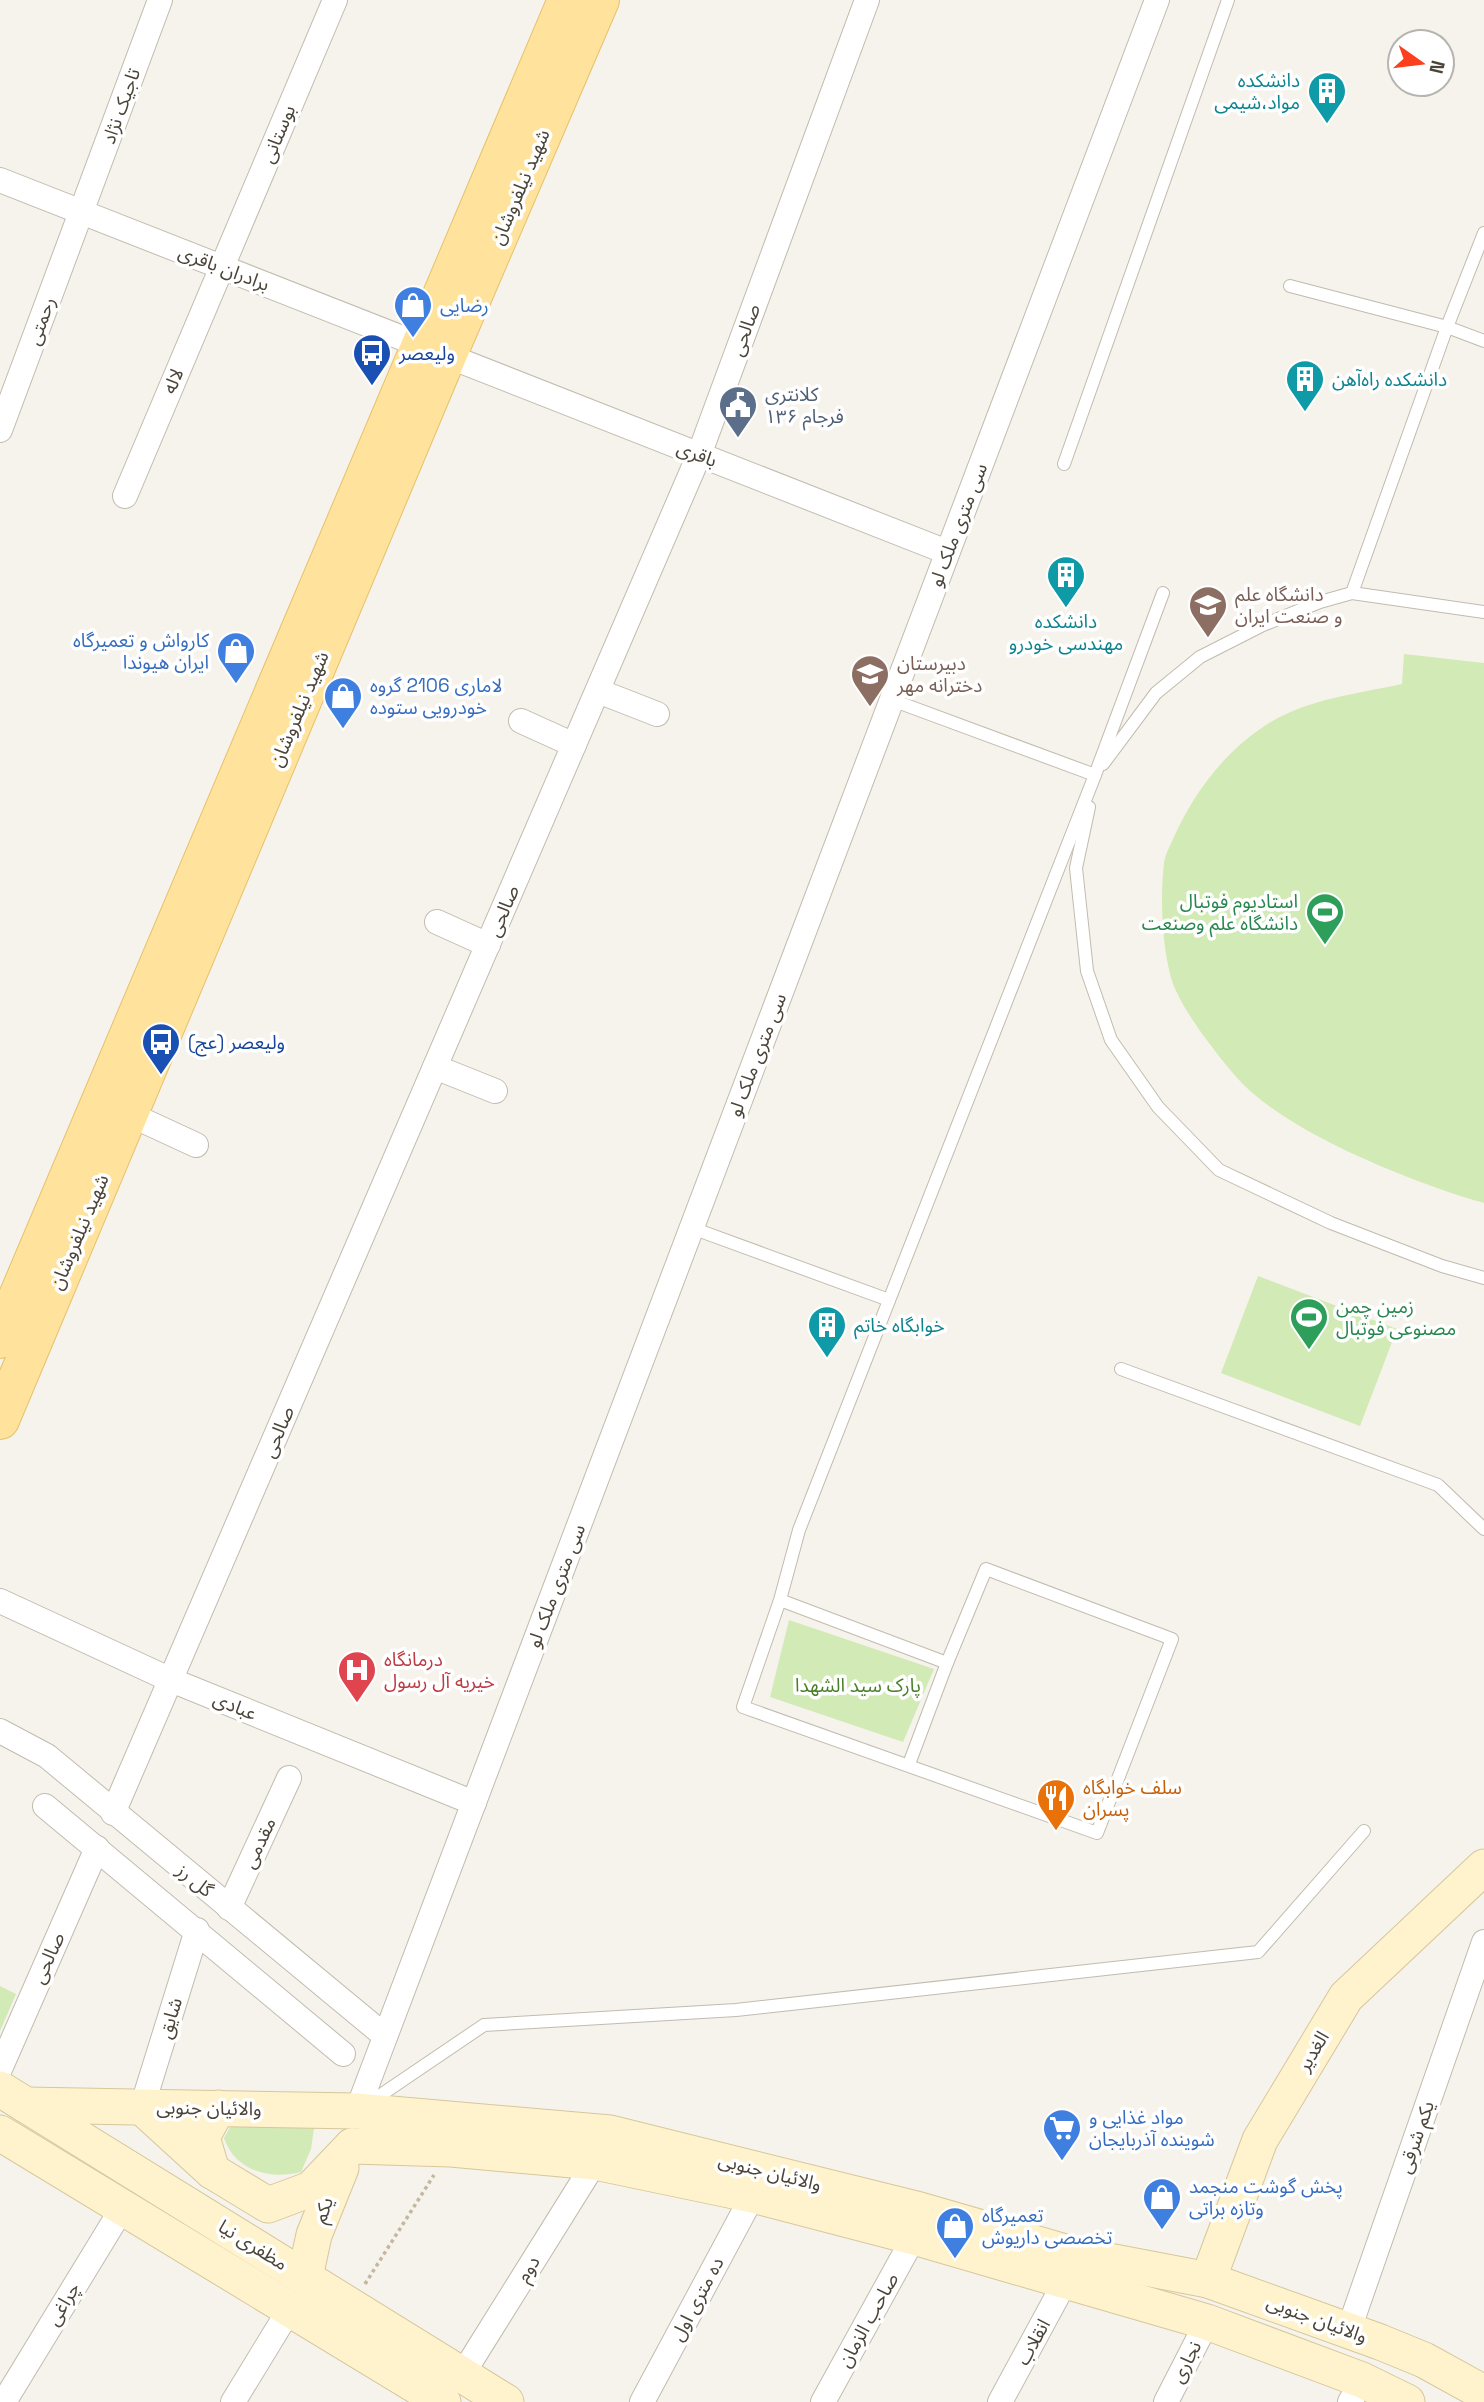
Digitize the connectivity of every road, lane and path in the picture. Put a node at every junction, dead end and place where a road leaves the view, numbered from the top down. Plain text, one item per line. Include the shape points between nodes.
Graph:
1 (160, 0) edge
2 (335, 0) edge
3 (567, 0) edge
4 (600, 0) edge
5 (867, 0) edge
6 (1157, 0) edge
7 (1228, 0) edge
8 (0, 180) edge
9 (81, 212) junction
10 (1484, 233) edge
11 (221, 267) junction
12 (1290, 286) dead end
13 (1447, 327) junction
14 (1484, 341) edge
15 (434, 350) junction
16 (6, 396) edge
17 (0, 430) edge
18 (699, 455) junction
19 (1063, 464) dead end
20 (125, 496) dead end
21 (947, 552) junction
22 (1163, 593) dead end
23 (1352, 593) junction
24 (1484, 612) edge
25 (597, 691) junction
26 (891, 699) junction
27 (657, 714) dead end
28 (521, 721) dead end
29 (574, 745) junction
30 (1095, 775) junction
31 (438, 922) dead end
32 (488, 945) junction
33 (435, 1067) junction
34 (495, 1091) dead end
35 (129, 1114) junction
36 (196, 1145) dead end
37 (692, 1228) junction
38 (1484, 1278) edge
39 (889, 1300) junction
40 (0, 1339) edge
41 (1121, 1369) dead end
42 (0, 1420) edge
43 (1484, 1529) edge
44 (780, 1600) junction
45 (0, 1601) edge
46 (947, 1663) junction
47 (171, 1680) junction
48 (0, 1731) edge
49 (908, 1764) junction
50 (289, 1778) dead end
51 (474, 1803) junction
52 (45, 1806) dead end
53 (113, 1813) junction
54 (1364, 1831) dead end
55 (97, 1848) junction
56 (1484, 1867) edge
57 (229, 1908) junction
58 (197, 1930) junction
59 (1484, 1942) edge
60 (386, 2036) junction
61 (343, 2054) dead end
62 (0, 2068) edge
63 (13, 2097) edge
64 (142, 2107) junction
65 (218, 2108) junction
66 (358, 2111) junction
67 (0, 2133) edge
68 (352, 2146) junction
69 (602, 2148) junction
70 (451, 2149) junction
71 (212, 2171) junction
72 (753, 2195) junction
73 (123, 2207) junction
74 (914, 2237) junction
75 (1065, 2282) junction
76 (1217, 2283) junction
77 (298, 2292) junction
78 (351, 2306) junction
79 (1207, 2322) junction
80 (1348, 2332) junction
81 (453, 2389) edge
82 (1356, 2391) edge
83 (1484, 2393) edge
84 (4, 2402) edge
85 (233, 2402) edge
86 (506, 2402) edge
87 (642, 2402) edge
88 (823, 2402) edge
89 (1000, 2402) edge
90 (1166, 2402) edge
91 (1407, 2402) edge

1 - 9 street, تاجیک نژاد
2 - 11 street, بوستانی
3 - 15 main road, شهید نیلفروشان
4 - 15 main road, شهید نیلفروشان
5 - 18 street, صالحی
6 - 21 street, سی متری ملک لو
7 - 19 lane
8 - 9 street, برادران باقری
9 - 11 street, برادران باقری
9 - 16 street, رحمتی
10 - 13 lane
11 - 15 street, برادران باقری
11 - 20 street, لاله
12 - 13 lane
13 - 14 lane
13 - 23 lane
15 - 18 street, باقری
15 - 35 main road, شهید نیلفروشان
15 - 40 main road, شهید نیلفروشان
16 - 17 street, رحمتی
18 - 21 street, باقری
18 - 25 street, صالحی
21 - 26 street, سی متری ملک لو
22 - 30 lane
23 - 24 lane
23 - 30 lane via 1263,625 1200,657 1156,693
25 - 27 street
25 - 29 street, صالحی
26 - 30 lane
26 - 37 street, سی متری ملک لو
28 - 29 street
29 - 32 street, صالحی
30 - 38 lane via 1076,868 1087,971 1111,1040 1158,1107 1219,1170 1331,1223
30 - 39 lane
31 - 32 street
32 - 33 street, صالحی
33 - 34 street
33 - 47 street, صالحی
35 - 36 street
35 - 42 main road, شهید نیلفروشان
37 - 39 lane
37 - 51 street, سی متری ملک لو
39 - 44 lane via 799,1530
41 - 43 lane via 1438,1485
44 - 46 lane
44 - 49 lane via 743,1707
45 - 47 street, عبادی
46 - 49 lane
46 - 49 lane via 986,1569 1172,1639 1097,1833
47 - 51 street, عبادی
47 - 53 street, صالحی
48 - 53 street, گل رز via 47,1756
50 - 57 street, مقدمی
51 - 60 street, سی متری ملک لو
52 - 55 street, گل رز
53 - 57 street, گل رز
54 - 66 lane via 1258,1952 736,2010 484,2025
55 - 58 street, گل رز
55 - 62 street, صالحی
56 - 76 main road, الغدیر via 1346,1997 1260,2140
57 - 60 street, گل رز
58 - 61 street, گل رز
58 - 64 street, شایق
59 - 80 street, یکم شرقی
60 - 66 street, سی متری ملک لو
63 - 64 main road, والائیان جنوبی
63 - 77 main road, مظفری نیا
64 - 65 main road, والائیان جنوبی
64 - 71 main road
65 - 66 main road, والائیان جنوبی
65 - 71 main road via 202,2137
66 - 69 main road, والائیان جنوبی
67 - 73 main road, مظفری نیا
68 - 70 main road, والائیان جنوبی
68 - 71 main road via 311,2189 268,2205
68 - 77 main road, یکم via 328,2195
69 - 70 main road, والائیان جنوبی
69 - 72 main road, والائیان جنوبی
69 - 76 main road, والائیان جنوبی via 920,2210 1072,2255
69 - 81 street, دوم
70 - 78 path
72 - 74 main road, والائیان جنوبی
72 - 87 street, ده متری اول
73 - 77 main road, مظفری نیا
73 - 84 street, چراغی
74 - 75 main road, والائیان جنوبی
74 - 88 street, صاحب الزمان
75 - 79 main road, والائیان جنوبی
75 - 89 street, انقلاب
76 - 79 main road, الغدیر
76 - 80 main road, والائیان جنوبی
77 - 78 main road, مظفری نیا
77 - 81 main road, مظفری نیا
77 - 85 street
78 - 81 main road, مظفری نیا
79 - 82 main road, والائیان جنوبی
79 - 90 street, نجاری
80 - 83 main road, والائیان جنوبی via 1424,2360
81 - 86 main road, مظفری نیا
82 - 91 main road, والائیان جنوبی

